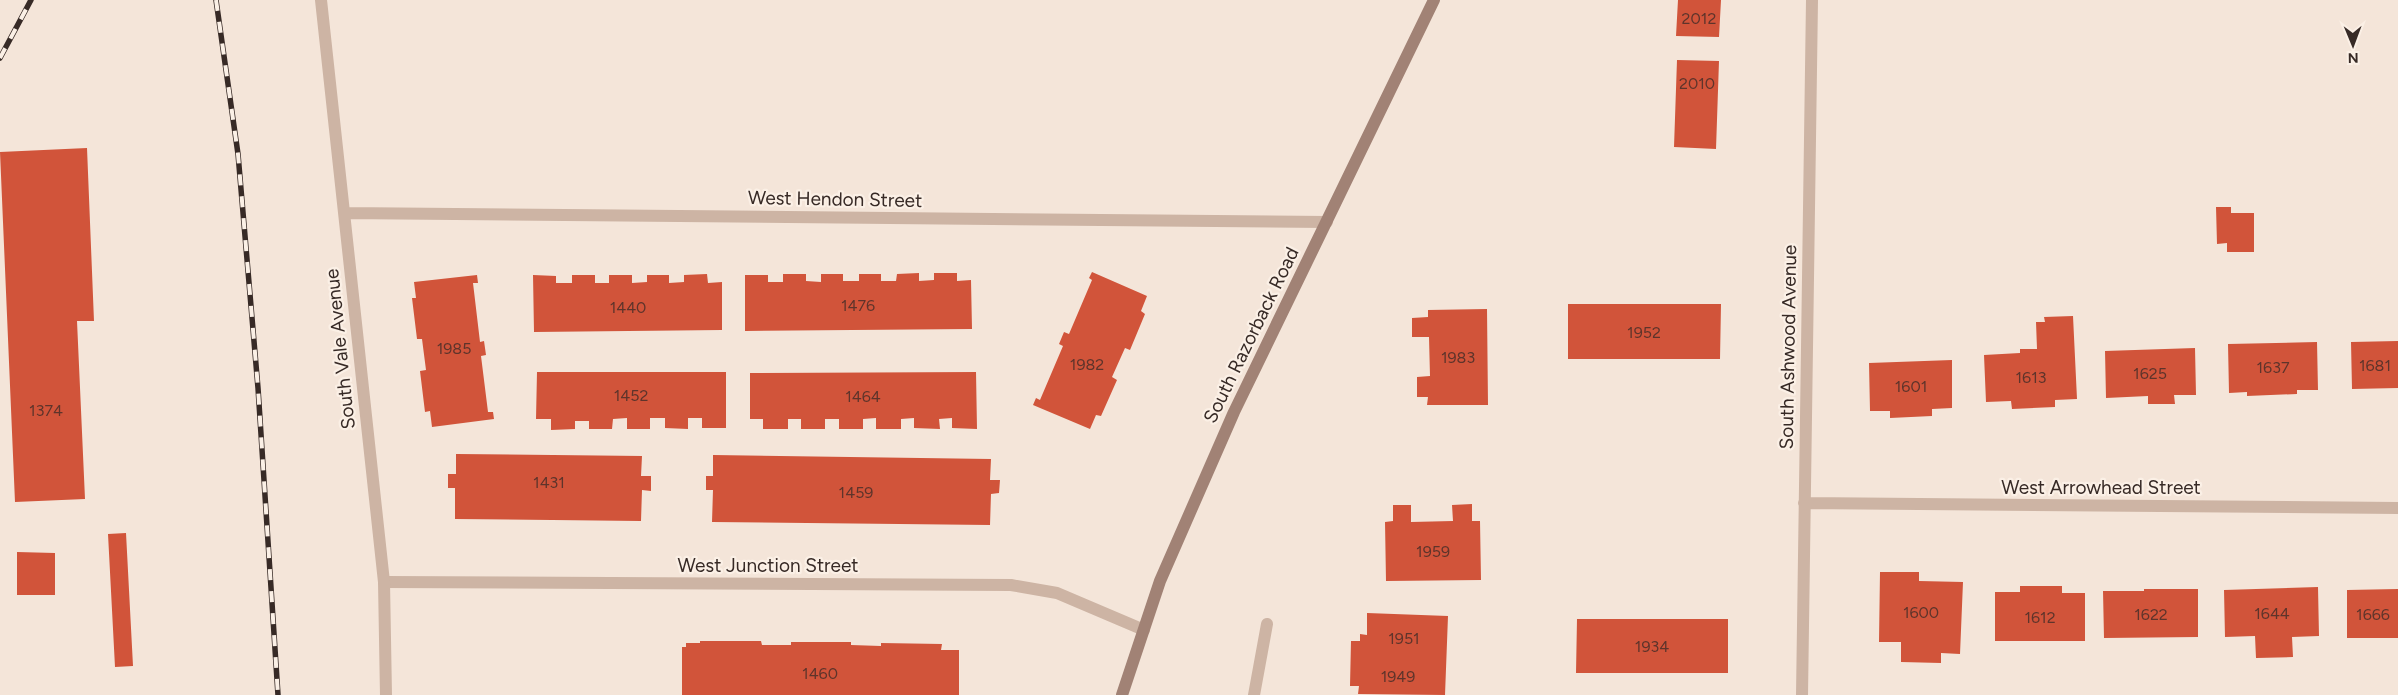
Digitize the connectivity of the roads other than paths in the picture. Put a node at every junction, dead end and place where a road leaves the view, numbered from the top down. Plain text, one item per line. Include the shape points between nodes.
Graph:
1 (320, 0) edge
2 (1434, 0) edge
3 (1812, 0) edge
4 (344, 213) junction
5 (1327, 222) junction
6 (1804, 503) junction
7 (2398, 508) edge
8 (384, 582) junction
9 (1267, 624) dead end
10 (1144, 630) junction
11 (386, 695) edge
12 (1122, 695) edge
13 (1254, 695) edge
14 (1802, 695) edge

1 - 4 street, South Vale Avenue
2 - 5 main road, South Razorback Road
3 - 6 street, South Ashwood Avenue
4 - 5 street, West Hendon Street
4 - 8 street, South Vale Avenue
5 - 10 main road, South Razorback Road via 1234,412 1160,581
6 - 7 street, West Arrowhead Street
6 - 14 street, South Ashwood Avenue
8 - 10 street, West Junction Street via 1011,584 1057,593
8 - 11 street, South Vale Avenue
9 - 13 street
10 - 12 main road, South Razorback Road

